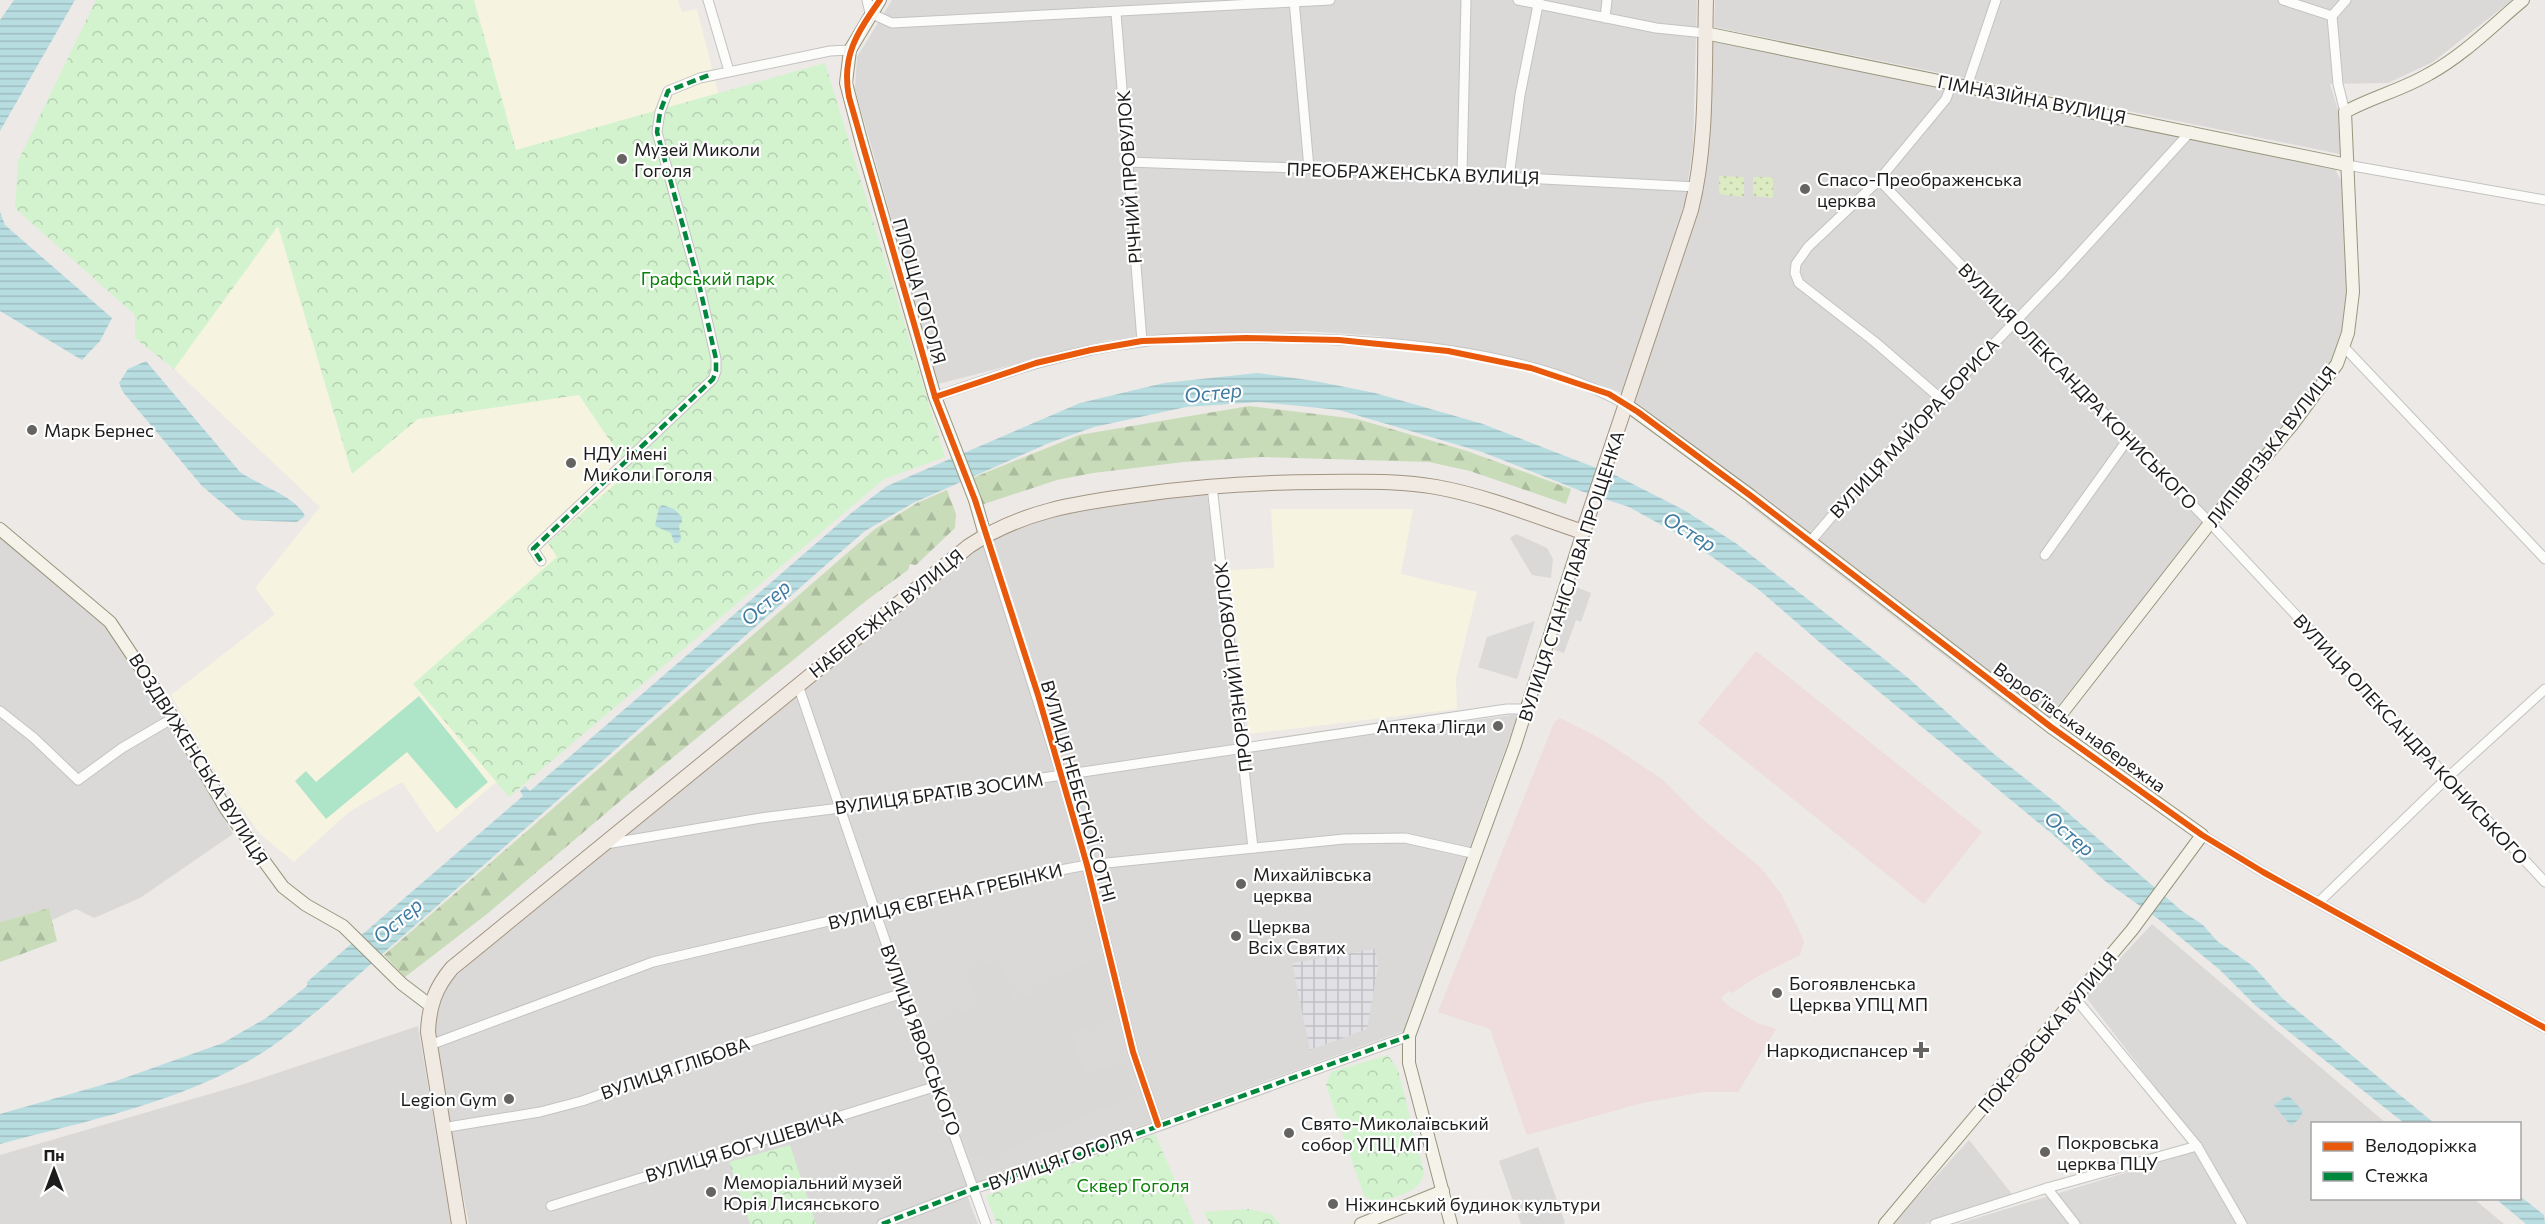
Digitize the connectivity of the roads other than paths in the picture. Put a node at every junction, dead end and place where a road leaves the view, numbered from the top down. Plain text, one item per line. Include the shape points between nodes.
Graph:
1 (708, 0) edge
2 (867, 0) edge
3 (880, 0) edge
4 (1166, 0) edge
5 (1330, 0) edge
6 (1466, 0) edge
7 (1518, 0) edge
8 (1607, 0) edge
9 (1706, 0) edge
10 (1996, 0) edge
11 (2283, 0) edge
12 (2346, 0) edge
13 (2523, 0) edge
14 (1294, 1) edge
15 (1539, 2) edge
16 (1164, 10) junction
17 (870, 13) junction
18 (1116, 13) junction
19 (2332, 16) junction
20 (1605, 18) junction
21 (1705, 33) junction
22 (850, 50) junction
23 (729, 71) junction
24 (1952, 83) junction
25 (1967, 86) junction
26 (2345, 112) junction
27 (2191, 131) junction
28 (1128, 162) junction
29 (2347, 165) junction
30 (1309, 168) junction
31 (1462, 174) junction
32 (1509, 177) junction
33 (1879, 180) junction
34 (1697, 187) junction
35 (2545, 200) edge
36 (2016, 320) junction
37 (1142, 341) junction
38 (2344, 347) junction
39 (935, 397) junction
40 (1940, 398) junction
41 (1627, 405) junction
42 (2128, 439) junction
43 (1212, 486) junction
44 (2210, 523) junction
45 (0, 529) edge
46 (1583, 532) junction
47 (986, 535) junction
48 (1810, 542) junction
49 (2045, 555) dead end
50 (2545, 558) edge
51 (541, 561) dead end
52 (798, 685) junction
53 (2545, 689) edge
54 (1527, 709) junction
55 (0, 711) edge
56 (173, 718) junction
57 (2051, 727) junction
58 (1243, 748) junction
59 (1061, 774) junction
60 (2446, 778) junction
61 (840, 808) junction
62 (2202, 835) junction
63 (601, 845) junction
64 (1253, 848) junction
65 (1476, 854) junction
66 (1087, 865) junction
67 (2545, 882) edge
68 (2319, 902) junction
69 (875, 911) junction
70 (903, 993) junction
71 (2075, 998) junction
72 (431, 1005) junction
73 (2545, 1028) edge
74 (1410, 1036) junction
75 (429, 1039) junction
76 (937, 1086) junction
77 (1158, 1125) junction
78 (442, 1128) junction
79 (2197, 1146) junction
80 (2047, 1188) junction
81 (973, 1189) junction
82 (1443, 1191) junction
83 (551, 1206) dead end
84 (1968, 1214) junction
85 (459, 1224) edge
86 (882, 1224) edge
87 (986, 1224) edge
88 (1361, 1224) edge
89 (1451, 1224) edge
90 (1885, 1224) edge
91 (1935, 1224) edge
92 (1974, 1224) edge
93 (2075, 1224) edge
94 (2242, 1224) edge

1 - 23 street
2 - 17 street
3 - 17 street
4 - 16 street
5 - 14 street
6 - 31 street
7 - 15 street, ГІМНАЗІЙНА ВУЛИЦЯ
8 - 20 street
9 - 21 main road, ВУЛИЦЯ СТАНІСЛАВА ПРОЩЕНКА
10 - 25 street
11 - 19 street
12 - 19 street
13 - 26 street via 2430,74
14 - 16 street
14 - 30 street
15 - 20 street, ГІМНАЗІЙНА ВУЛИЦЯ
15 - 32 street via 1520,95
16 - 18 street
17 - 18 street via 892,23
17 - 22 street
18 - 28 street, РІЧНИЙ ПРОВУЛОК
19 - 26 street via 2338,84
20 - 21 street, ГІМНАЗІЙНА ВУЛИЦЯ
21 - 24 street, ГІМНАЗІЙНА ВУЛИЦЯ
21 - 34 main road, ВУЛИЦЯ СТАНІСЛАВА ПРОЩЕНКА
22 - 23 street
22 - 39 street, ПЛОЩА ГОГОЛЯ via 846,82 849,97
23 - 51 street via 668,91 657,132 699,284 716,359 713,379 533,549
24 - 25 street, ГІМНАЗІЙНА ВУЛИЦЯ
24 - 33 street via 1946,99
25 - 27 street, ГІМНАЗІЙНА ВУЛИЦЯ
26 - 29 street, ЛИПІВРІЗЬКА ВУЛИЦЯ
27 - 29 street, ГІМНАЗІЙНА ВУЛИЦЯ
27 - 36 street, ВУЛИЦЯ МАЙОРА БОРИСА
28 - 30 street, ПРЕОБРАЖЕНСЬКА ВУЛИЦЯ
28 - 37 street, РІЧНИЙ ПРОВУЛОК
29 - 35 street, ГІМНАЗІЙНА ВУЛИЦЯ
29 - 38 street, ЛИПІВРІЗЬКА ВУЛИЦЯ via 2353,292
30 - 31 street, ПРЕОБРАЖЕНСЬКА ВУЛИЦЯ
31 - 32 street, ПРЕОБРАЖЕНСЬКА ВУЛИЦЯ
32 - 34 street, ПРЕОБРАЖЕНСЬКА ВУЛИЦЯ
33 - 36 street, ВУЛИЦЯ ОЛЕКСАНДРА КОНИСЬКОГО
33 - 40 street via 1808,247 1796,264 1795,273 1799,283
34 - 41 main road, ВУЛИЦЯ СТАНІСЛАВА ПРОЩЕНКА
36 - 40 street, ВУЛИЦЯ МАЙОРА БОРИСА
36 - 42 street, ВУЛИЦЯ ОЛЕКСАНДРА КОНИСЬКОГО
37 - 39 street via 1036,363
37 - 41 street via 1307,338 1448,351 1531,368 1609,394
38 - 44 street, ЛИПІВРІЗЬКА ВУЛИЦЯ via 2337,364 2298,417
38 - 50 street
39 - 47 street, ПЛОЩА ГОГОЛЯ
40 - 48 street, ВУЛИЦЯ МАЙОРА БОРИСА
41 - 46 main road, ВУЛИЦЯ СТАНІСЛАВА ПРОЩЕНКА
41 - 48 street, Воробʼївська набережна
42 - 44 street, ВУЛИЦЯ ОЛЕКСАНДРА КОНИСЬКОГО
42 - 49 street
43 - 46 main road, НАБЕРЕЖНА ВУЛИЦЯ via 1274,482 1413,484 1464,494
43 - 47 main road, НАБЕРЕЖНА ВУЛИЦЯ via 1062,507 1026,517
43 - 58 street, ПРОРІЗНИЙ ПРОВУЛОК
44 - 57 street, ЛИПІВРІЗЬКА ВУЛИЦЯ
44 - 60 street, ВУЛИЦЯ ОЛЕКСАНДРА КОНИСЬКОГО
45 - 56 street, ВОЗДВИЖЕНСЬКА ВУЛИЦЯ via 110,622
46 - 54 street, ВУЛИЦЯ СТАНІСЛАВА ПРОЩЕНКА
47 - 52 main road, НАБЕРЕЖНА ВУЛИЦЯ
47 - 59 street, ВУЛИЦЯ НЕБЕСНОЇ СОТНІ
48 - 57 street, Воробʼївська набережна
52 - 61 street, ВУЛИЦЯ ЯВОРСЬКОГО
52 - 63 main road, НАБЕРЕЖНА ВУЛИЦЯ
53 - 60 street
54 - 58 street, ВУЛИЦЯ БРАТІВ ЗОСИМ
54 - 65 street, ВУЛИЦЯ СТАНІСЛАВА ПРОЩЕНКА
55 - 56 street via 78,780
56 - 72 street, ВОЗДВИЖЕНСЬКА ВУЛИЦЯ via 226,809 283,887 343,926 402,984
57 - 62 street, Воробʼївська набережна
58 - 59 street, ВУЛИЦЯ БРАТІВ ЗОСИМ
58 - 64 street, ПРОРІЗНИЙ ПРОВУЛОК
59 - 61 street, ВУЛИЦЯ БРАТІВ ЗОСИМ
59 - 66 street, ВУЛИЦЯ НЕБЕСНОЇ СОТНІ
60 - 67 street, ВУЛИЦЯ ОЛЕКСАНДРА КОНИСЬКОГО
60 - 68 street
61 - 63 street, ВУЛИЦЯ БРАТІВ ЗОСИМ
61 - 69 street, ВУЛИЦЯ ЯВОРСЬКОГО
62 - 68 street, Воробʼївська набережна
62 - 71 street, ПОКРОВСЬКА ВУЛИЦЯ via 2132,930
63 - 72 main road, НАБЕРЕЖНА ВУЛИЦЯ via 452,968 437,988
64 - 65 street, ВУЛИЦЯ ЄВГЕНА ГРЕБІНКИ via 1344,838 1405,838
64 - 66 street, ВУЛИЦЯ ЄВГЕНА ГРЕБІНКИ
65 - 74 street, ВУЛИЦЯ СТАНІСЛАВА ПРОЩЕНКА
66 - 69 street, ВУЛИЦЯ ЄВГЕНА ГРЕБІНКИ
66 - 77 street, ВУЛИЦЯ НЕБЕСНОЇ СОТНІ via 1133,1052
68 - 73 street, Воробʼївська набережна
69 - 70 street, ВУЛИЦЯ ЯВОРСЬКОГО
69 - 75 street, ВУЛИЦЯ ЄВГЕНА ГРЕБІНКИ via 653,962
70 - 76 street, ВУЛИЦЯ ЯВОРСЬКОГО
70 - 78 street, ВУЛИЦЯ ГЛІБОВА via 727,1049 582,1101
71 - 79 street
71 - 90 street, ПОКРОВСЬКА ВУЛИЦЯ
72 - 75 main road, НАБЕРЕЖНА ВУЛИЦЯ
74 - 77 street, ВУЛИЦЯ ГОГОЛЯ
74 - 82 street, ВУЛИЦЯ СТАНІСЛАВА ПРОЩЕНКА via 1409,1063
75 - 78 main road, НАБЕРЕЖНА ВУЛИЦЯ
76 - 81 street, ВУЛИЦЯ ЯВОРСЬКОГО
76 - 83 street, ВУЛИЦЯ БОГУШЕВИЧА
77 - 81 street, ВУЛИЦЯ ГОГОЛЯ
78 - 85 main road, НАБЕРЕЖНА ВУЛИЦЯ
79 - 80 street
79 - 94 street
80 - 84 street
80 - 93 street
81 - 86 street, ВУЛИЦЯ ГОГОЛЯ
81 - 87 street, ВУЛИЦЯ ЯВОРСЬКОГО
82 - 88 street
82 - 89 street, ВУЛИЦЯ СТАНІСЛАВА ПРОЩЕНКА
84 - 91 street
84 - 92 street

